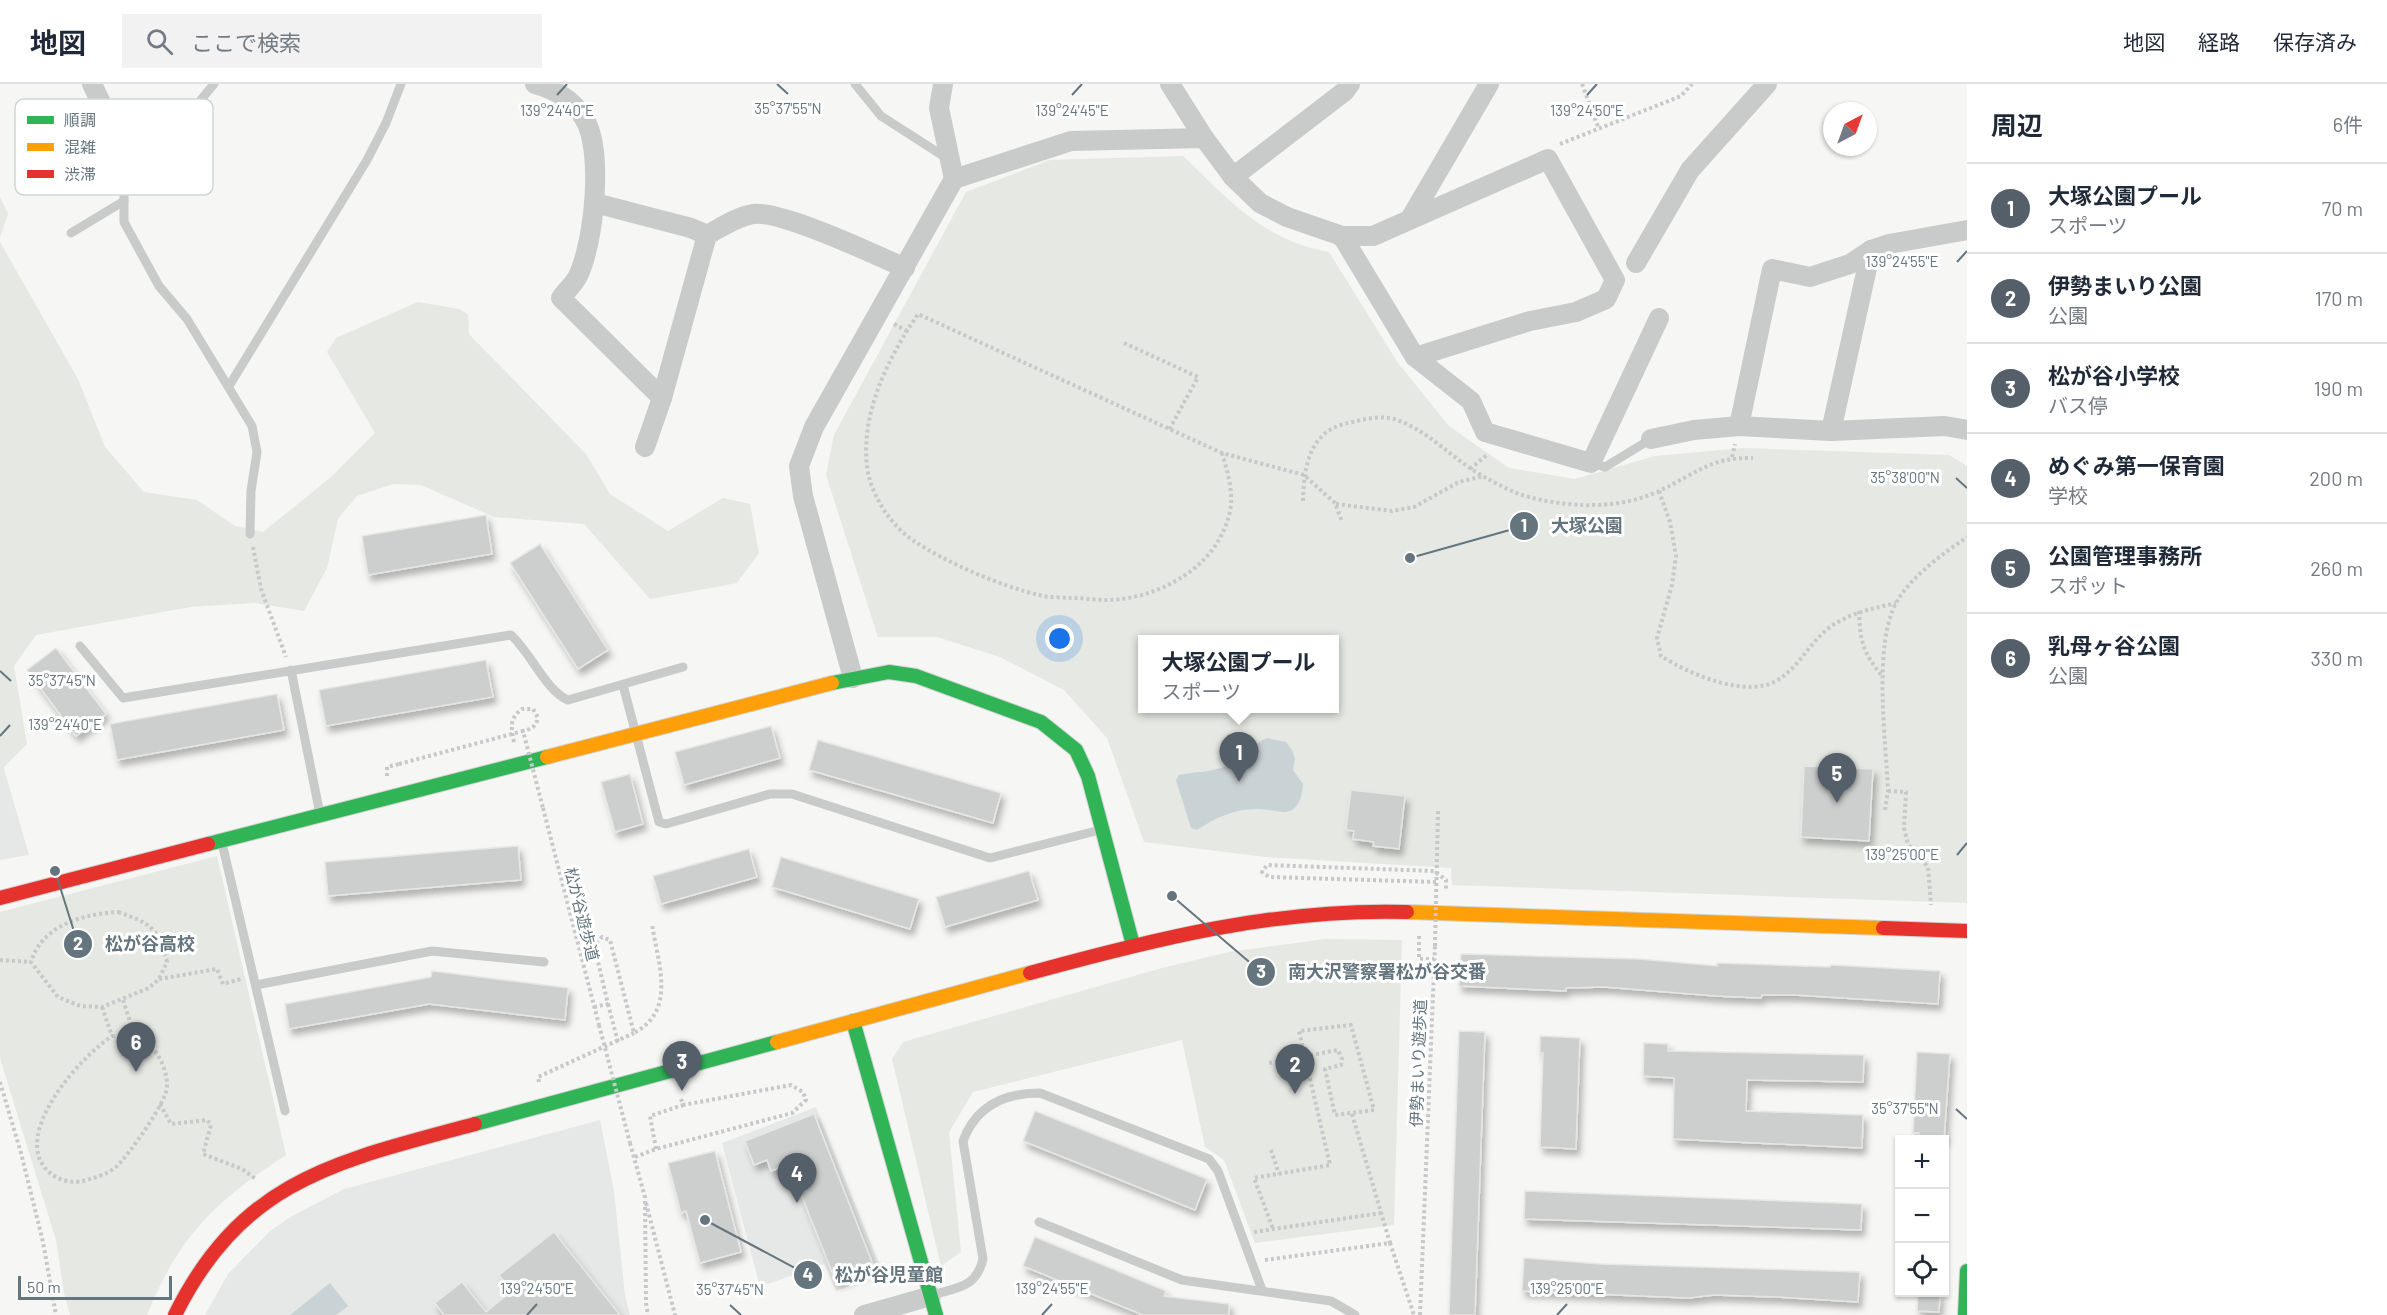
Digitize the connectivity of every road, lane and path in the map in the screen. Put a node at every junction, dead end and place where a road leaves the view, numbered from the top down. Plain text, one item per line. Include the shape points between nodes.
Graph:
1 (92, 84) edge
2 (214, 84) edge
3 (401, 84) edge
4 (535, 84) edge
5 (855, 84) edge
6 (943, 84) edge
7 (1170, 84) edge
8 (1350, 84) edge
9 (1489, 84) edge
10 (1582, 84) edge
11 (1692, 84) edge
12 (1767, 84) edge
13 (99, 99) edge
14 (202, 99) edge
15 (1599, 129) junction
16 (1204, 138) junction
17 (1548, 159) junction
18 (952, 170) junction
19 (1233, 177) junction
20 (125, 195) edge
21 (124, 201) junction
22 (595, 203) junction
23 (1410, 219) junction
24 (1967, 230) edge
25 (71, 233) dead end
26 (707, 235) junction
27 (1342, 236) junction
28 (1871, 250) junction
29 (1636, 263) dead end
30 (905, 268) junction
31 (1659, 318) dead end
32 (1124, 343) dead end
33 (1415, 357) junction
34 (229, 386) junction
35 (662, 398) junction
36 (1739, 426) junction
37 (1169, 430) junction
38 (1831, 430) junction
39 (1967, 430) edge
40 (1651, 439) joint
41 (645, 447) dead end
42 (1222, 453) junction
43 (1753, 458) dead end
44 (1591, 463) junction
45 (1304, 475) junction
46 (1484, 476) junction
47 (1659, 491) junction
48 (1304, 501) dead end
49 (1335, 503) junction
50 (1342, 522) dead end
51 (250, 534) joint
52 (1967, 537) edge
53 (1896, 603) junction
54 (1859, 611) junction
55 (80, 646) dead end
56 (683, 667) dead end
57 (291, 669) junction
58 (853, 678) junction
59 (1884, 678) junction
60 (623, 685) junction
61 (524, 731) junction
62 (636, 732) junction
63 (515, 746) dead end
64 (387, 779) dead end
65 (1888, 791) junction
66 (1885, 810) dead end
67 (1438, 811) dead end
68 (320, 815) junction
69 (1102, 829) junction
70 (222, 841) junction
71 (1436, 882) junction
72 (1446, 890) dead end
73 (0, 898) edge
74 (1931, 905) dead end
75 (652, 924) dead end
76 (1967, 931) edge
77 (1419, 933) dead end
78 (1133, 945) junction
79 (1434, 959) junction
80 (0, 960) edge
81 (31, 962) junction
82 (544, 962) dead end
83 (159, 979) junction
84 (255, 980) junction
85 (123, 1000) junction
86 (608, 1004) junction
87 (102, 1007) junction
88 (594, 1007) junction
89 (853, 1021) junction
90 (634, 1033) junction
91 (112, 1036) junction
92 (135, 1037) junction
93 (618, 1042) junction
94 (1304, 1055) junction
95 (1269, 1063) dead end
96 (0, 1082) edge
97 (539, 1083) dead end
98 (681, 1099) dead end
99 (160, 1104) junction
100 (683, 1105) junction
101 (285, 1111) dead end
102 (1352, 1114) junction
103 (656, 1149) junction
104 (1271, 1150) dead end
105 (635, 1157) junction
106 (1279, 1174) junction
107 (258, 1180) dead end
108 (645, 1197) junction
109 (1381, 1213) junction
110 (1039, 1222) dead end
111 (1273, 1229) junction
112 (1254, 1232) dead end
113 (1390, 1243) junction
114 (1252, 1262) junction
115 (1967, 1271) edge
116 (1262, 1290) junction
117 (934, 1306) edge
118 (57, 1315) edge
119 (175, 1315) edge
120 (648, 1315) edge
121 (675, 1315) edge
122 (864, 1315) edge
123 (1355, 1315) edge
124 (1414, 1315) edge
125 (1420, 1315) edge
126 (1965, 1315) edge

1 - 13 street
2 - 14 lane
3 - 34 lane via 367,160
4 - 22 street via 572,103 584,118 590,133
5 - 18 lane via 881,116
6 - 18 street via 939,108
7 - 16 street
8 - 19 street
9 - 23 street
10 - 15 path
11 - 15 path via 1681,96
12 - 29 street via 1690,170
15 - 17 path via 1557,146
16 - 18 street via 1071,141
16 - 19 street
17 - 23 street
17 - 33 street via 1615,280 1606,299 1576,312 1530,321
18 - 30 street
19 - 27 street via 1260,203
20 - 21 lane
21 - 25 lane
21 - 34 lane via 124,222 159,286 187,319
22 - 26 street
22 - 35 street via 577,278 561,298
23 - 27 street via 1373,236
24 - 28 street
26 - 30 street via 739,217 756,213 842,240
26 - 35 street
27 - 33 street
28 - 36 street via 1850,264 1809,277 1772,269
28 - 38 street
30 - 58 street via 814,427 799,466 803,496
31 - 44 street
32 - 37 path via 1198,377
33 - 44 street via 1471,401 1485,432
34 - 51 lane via 252,426 257,452
35 - 41 street
36 - 38 street
36 - 40 street
37 - 42 path
37 - 42 path via 918,314 886,370 868,421 867,467 880,506 913,541 976,573 1040,596 1109,600 1162,588 1193,571 1216,546 1230,510 1229,479
38 - 39 street via 1945,426
40 - 44 lane via 1605,467
42 - 45 path
43 - 47 path via 1714,462
45 - 46 path via 1310,451 1320,437 1338,426 1367,418 1393,419 1424,433
45 - 48 path
45 - 49 path
46 - 47 path via 1516,492 1581,505 1623,503
46 - 49 path via 1459,482 1414,507 1392,512
47 - 54 path via 1676,556 1657,638 1661,656 1681,669 1726,684 1761,687 1780,679 1834,624
49 - 50 path
51 - 57 path via 261,589
52 - 53 path via 1922,573
53 - 54 path
53 - 59 path via 1884,651
54 - 59 path via 1866,657
55 - 57 lane via 123,698
56 - 60 lane
57 - 60 lane via 511,635 525,647 558,696 568,700
57 - 68 lane
58 - 62 street
58 - 69 street via 889,672 916,676 1041,722 1076,750 1088,776
59 - 65 path
60 - 62 lane
61 - 63 path via 537,723 533,710 522,710 515,716 511,729
61 - 64 path, bridge via 387,767
61 - 88 path, 松が谷遊歩道, bridge
62 - 68 street
62 - 69 lane via 659,822 666,824 770,794 792,795 990,858
65 - 66 path
65 - 74 path via 1906,792 1904,828 1908,844 1928,867
67 - 71 path, 伊勢まいり遊歩道, bridge
68 - 70 street
69 - 78 street
70 - 73 street
70 - 84 lane
71 - 72 path via 1269,877 1262,872 1267,865 1434,871 1443,875
71 - 79 path, 伊勢まいり遊歩道, bridge
75 - 90 path via 662,992 659,1010 648,1026
76 - 78 street via 1362,911 1270,918
77 - 79 path via 1419,959
78 - 89 street
79 - 125 path, 伊勢まいり遊歩道
80 - 81 path
81 - 83 path via 34,950 62,925 92,913 118,912 142,921 160,936 167,962
81 - 87 path via 58,997 80,1006
82 - 84 lane via 432,951
83 - 84 path via 217,969 223,984
83 - 85 path
84 - 101 lane
85 - 87 path
85 - 92 path
86 - 88 path
86 - 90 path via 594,945 602,937 610,940
86 - 93 path
87 - 91 path
88 - 105 path, 松が谷遊歩道, bridge
89 - 117 street
89 - 119 street via 364,1154 301,1178 248,1212 225,1236 203,1263
90 - 93 path
91 - 92 path
91 - 99 path via 97,1046 41,1118 35,1137 37,1157 49,1173 64,1181 82,1182 100,1176 116,1167
92 - 99 path via 155,1050 164,1069 167,1088
93 - 97 path via 538,1077
94 - 95 path
94 - 102 path via 1338,1050 1341,1065 1325,1069 1335,1115
94 - 102 path via 1299,1031 1351,1025 1374,1110
94 - 106 path via 1330,1165
96 - 118 path via 43,1242
98 - 100 path
99 - 107 path via 171,1124 207,1120 211,1125 203,1154 242,1169
100 - 103 path via 650,1116
100 - 103 path via 791,1085 806,1100 792,1113
102 - 109 path
103 - 105 path
104 - 106 path
105 - 108 path
106 - 111 path via 1254,1178
108 - 120 path
108 - 121 path
109 - 111 path
109 - 113 path
110 - 116 lane via 1182,1280
111 - 112 path
113 - 114 path
113 - 124 path
114 - 116 lane
114 - 117 lane via 1218,1171 1209,1159 1040,1093 1020,1093 984,1108 969,1126 963,1141 983,1259 979,1274
115 - 126 street
116 - 123 lane via 1330,1301
117 - 122 street

